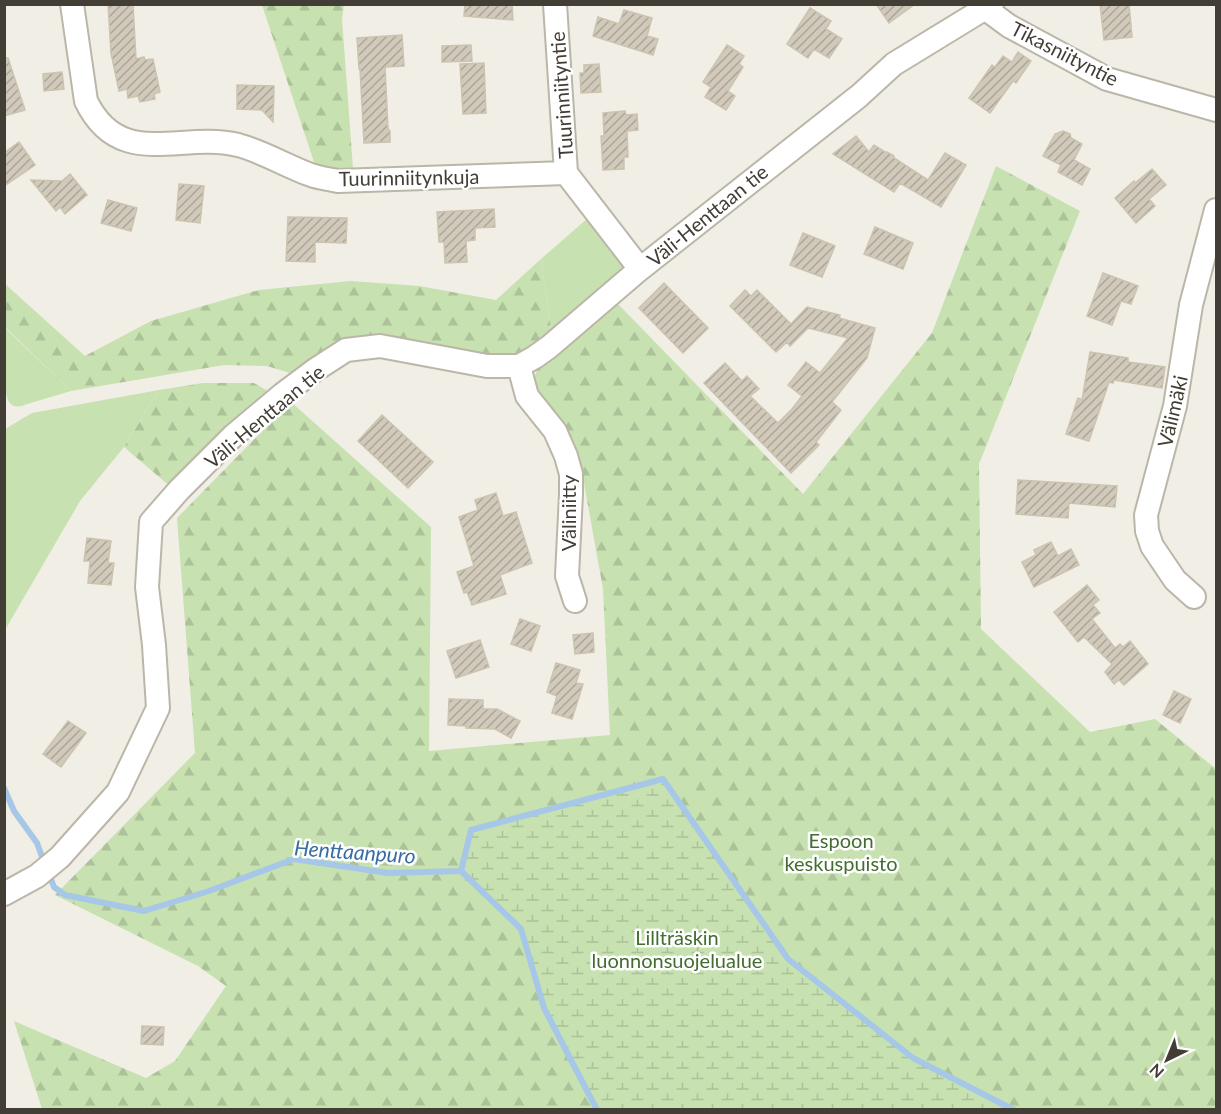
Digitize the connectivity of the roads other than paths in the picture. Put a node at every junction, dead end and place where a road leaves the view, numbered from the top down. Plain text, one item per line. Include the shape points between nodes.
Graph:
1 (72, 4) edge
2 (555, 4) edge
3 (989, 7) edge
4 (1216, 110) edge
5 (566, 173) junction
6 (1216, 210) edge
7 (640, 269) junction
8 (519, 366) junction
9 (1194, 597) dead end
10 (575, 601) dead end
11 (4, 894) edge

1 - 5 street, Tuurinniitynkuja via 86,101 102,125 122,139 160,145 211,141 237,145 311,175 338,181
2 - 5 street, Tuurinniityntie
3 - 4 street, Tikasniityntie via 1009,26 1107,79
3 - 7 street, Väli-Henttaan tie via 894,64
5 - 7 street, Tuurinniityntie
6 - 9 street, Välimäki via 1191,305 1175,406 1146,515 1152,546 1175,580
7 - 8 street, Väli-Henttaan tie via 549,347
8 - 10 street, Väliniitty via 527,396 555,431 571,474 567,576
8 - 11 street, Väli-Henttaan tie via 487,366 380,346 346,351 283,394 233,436 179,490 151,522 147,587 158,708 118,792 60,857 37,876

